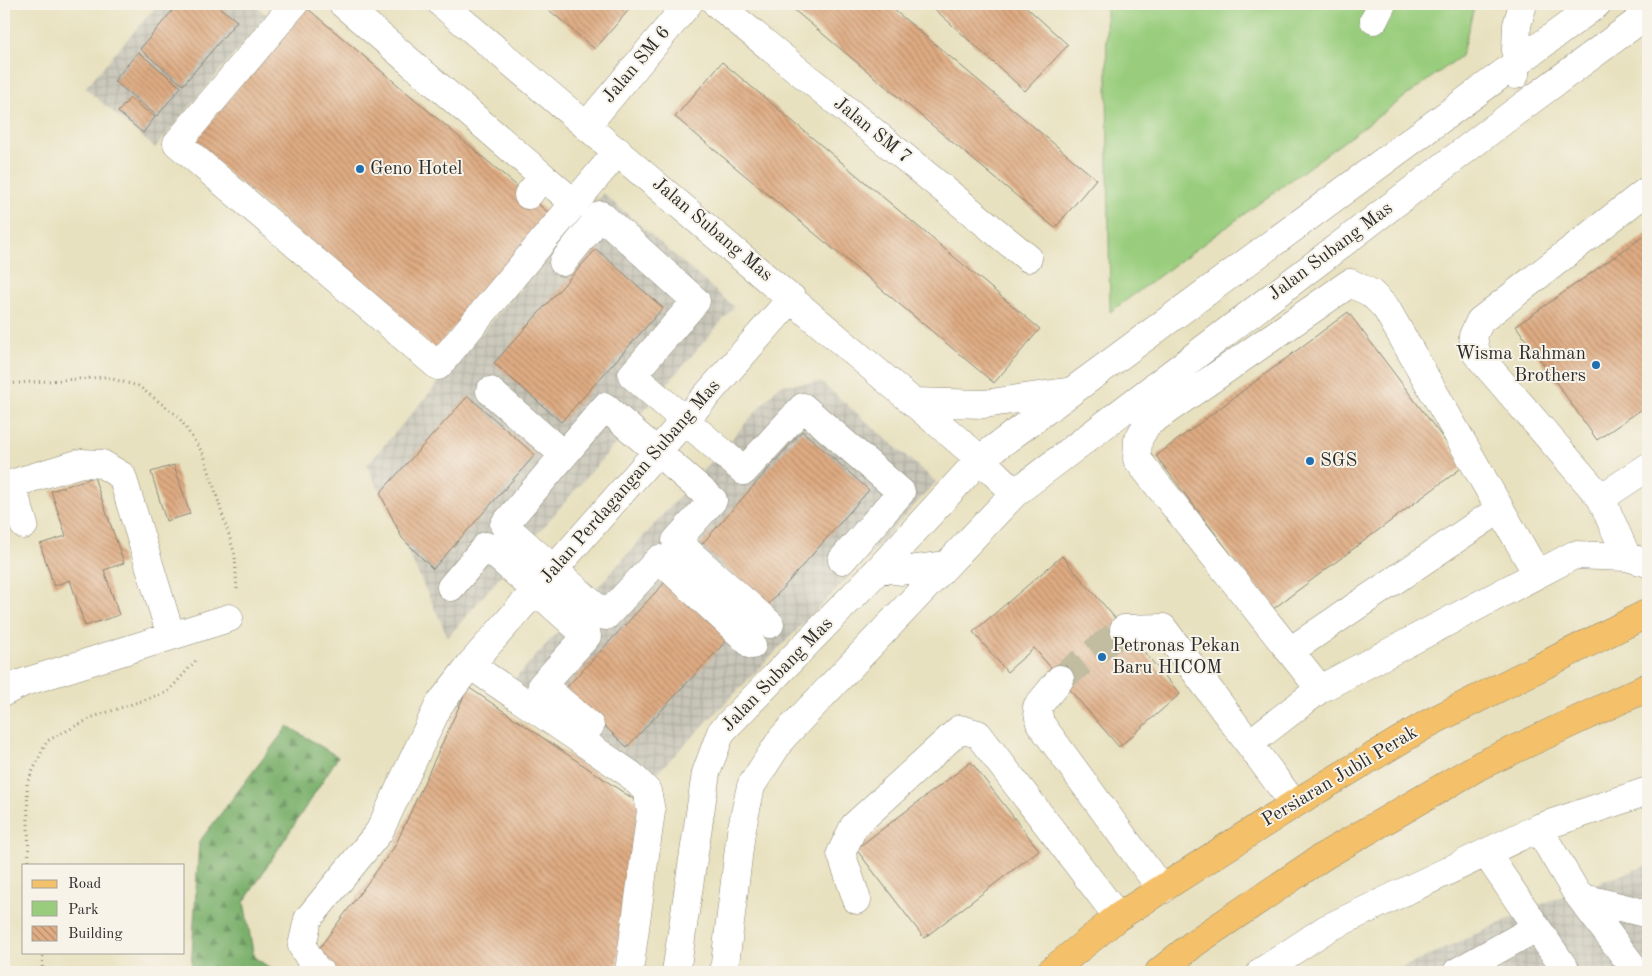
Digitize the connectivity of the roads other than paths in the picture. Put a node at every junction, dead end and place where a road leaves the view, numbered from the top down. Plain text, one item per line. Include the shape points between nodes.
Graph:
1 (294, 4) edge
2 (343, 4) edge
3 (442, 4) edge
4 (688, 4) edge
5 (717, 4) edge
6 (1524, 4) edge
7 (1597, 4) edge
8 (1648, 14) edge
9 (1515, 63) junction
10 (1515, 112) junction
11 (586, 126) junction
12 (618, 151) junction
13 (1648, 190) edge
14 (549, 194) junction
15 (1028, 258) dead end
16 (563, 262) dead end
17 (792, 298) junction
18 (490, 391) dead end
19 (1071, 391) junction
20 (913, 402) junction
21 (685, 420) junction
22 (657, 452) junction
23 (564, 455) junction
24 (980, 459) junction
25 (1648, 467) edge
26 (1015, 493) junction
27 (1601, 498) junction
28 (1500, 509) junction
29 (24, 525) dead end
30 (842, 560) dead end
31 (1638, 560) edge
32 (945, 565) junction
33 (880, 568) junction
34 (554, 569) junction
35 (1537, 574) junction
36 (451, 587) dead end
37 (536, 590) junction
38 (1648, 613) edge
39 (229, 618) dead end
40 (770, 624) dead end
41 (1124, 629) tunnel mouth
42 (171, 636) junction
43 (752, 645) dead end
44 (1290, 651) junction
45 (470, 665) junction
46 (1060, 679) tunnel mouth
47 (1648, 687) edge
48 (1320, 689) junction
49 (4, 692) edge
50 (590, 726) dead end
51 (1250, 743) junction
52 (1648, 791) edge
53 (1294, 804) junction
54 (1538, 828) junction
55 (1486, 853) junction
56 (1162, 890) junction
57 (1580, 897) junction
58 (857, 900) dead end
59 (1648, 914) edge
60 (1118, 917) junction
61 (1536, 928) junction
62 (320, 972) edge
63 (629, 972) edge
64 (676, 972) edge
65 (724, 972) edge
66 (1050, 972) edge
67 (1159, 972) edge
68 (1261, 972) edge
69 (1457, 972) edge
70 (1567, 972) edge
71 (1637, 972) edge

1 - 14 street via 177,143 438,366
2 - 14 street
3 - 11 street, Jalan Subang Mas
4 - 11 street, Jalan SM 6
5 - 15 street, Jalan SM 7
6 - 9 street via 1517,25
7 - 9 street, Jalan Subang Mas
8 - 10 street, Jalan Subang Mas
9 - 10 street
9 - 19 street, Jalan Subang Mas
10 - 26 street, Jalan Subang Mas
11 - 12 street, Jalan Subang Mas
12 - 14 street
12 - 17 street, Jalan Subang Mas
13 - 27 street via 1480,321 1473,336 1476,353
16 - 21 street via 601,215 696,301 632,375
17 - 20 street, Jalan Subang Mas
17 - 21 street, Jalan Perdagangan Subang Mas
18 - 23 street
19 - 20 street via 984,404
19 - 24 street, Jalan Subang Mas
20 - 24 street, Jalan Subang Mas
21 - 22 street, Jalan Perdagangan Subang Mas
21 - 30 street via 744,471 803,408 900,492
22 - 23 street via 605,407
22 - 34 street, Jalan Perdagangan Subang Mas
22 - 40 street via 713,500 676,541
23 - 34 street via 504,525
24 - 26 street, Jalan Subang Mas
24 - 33 street, Jalan Subang Mas
25 - 27 street
26 - 32 street, Jalan Subang Mas
27 - 31 street
28 - 35 street
28 - 44 street
28 - 44 street via 1386,308 1370,293 1350,283 1147,424 1138,440 1137,459
29 - 42 street via 11,484 80,462 102,464 122,476
31 - 35 street via 1574,555
32 - 33 street via 901,571
32 - 65 street, Jalan Subang Mas via 782,738 751,786 741,832
33 - 64 street, Jalan Subang Mas via 721,732 706,773
34 - 37 street, Jalan Perdagangan Subang Mas
34 - 43 street via 606,616 659,559
35 - 48 street
36 - 37 street via 486,546
37 - 45 street, Jalan Perdagangan Subang Mas
37 - 50 street via 587,636 542,685
38 - 53 main road, Persiaran Jubli Perak via 1429,723
39 - 42 street
41 - 51 street via 1163,628
42 - 49 street via 22,683
44 - 48 street
45 - 62 street, Jalan Perdagangan Subang Mas via 439,705 379,832 308,919 302,946
45 - 63 street via 630,774 648,791 651,811
46 - 56 street via 1037,707 1040,723
47 - 67 main road via 1481,765 1324,856 1196,942
48 - 51 street
51 - 53 street
52 - 54 street
53 - 56 main road, Persiaran Jubli Perak
54 - 55 street
54 - 57 street
55 - 61 street
55 - 68 street via 1326,928
56 - 60 main road, Persiaran Jubli Perak
57 - 59 street
57 - 71 street
58 - 60 street via 841,853 854,826 960,729 978,734
60 - 66 main road, Persiaran Jubli Perak
61 - 69 street
61 - 70 street

